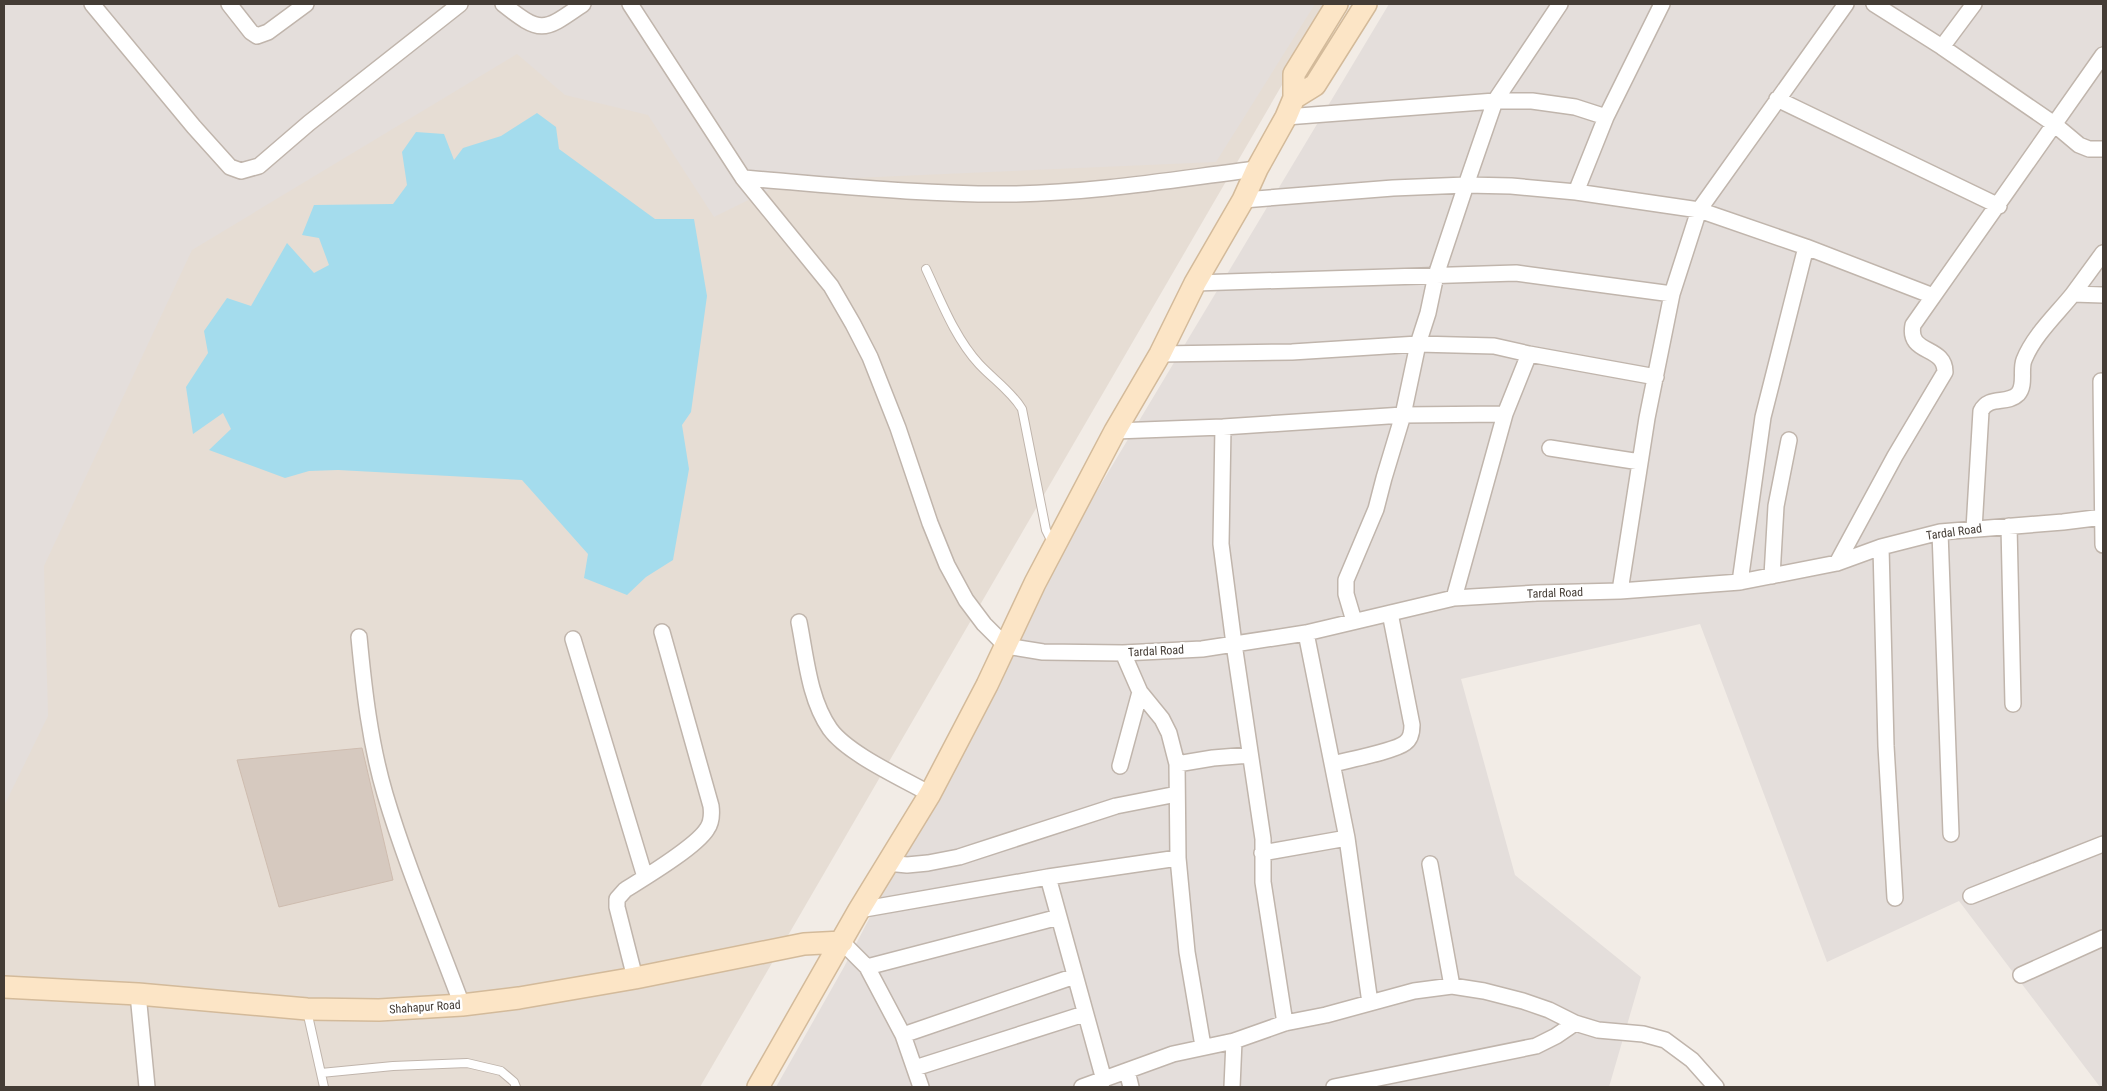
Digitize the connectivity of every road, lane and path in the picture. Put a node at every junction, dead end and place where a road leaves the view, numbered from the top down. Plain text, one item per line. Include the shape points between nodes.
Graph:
1 (92, 4) edge
2 (229, 4) edge
3 (306, 4) edge
4 (460, 4) edge
5 (503, 4) edge
6 (583, 4) edge
7 (630, 4) edge
8 (1337, 4) edge
9 (1366, 4) edge
10 (1560, 4) edge
11 (1662, 4) edge
12 (1846, 4) edge
13 (1874, 4) edge
14 (1974, 4) edge
15 (1942, 47) junction
16 (2103, 55) edge
17 (1294, 98) junction
18 (1777, 99) junction
19 (1496, 101) junction
20 (1286, 117) junction
21 (1606, 117) junction
22 (2054, 124) junction
23 (2103, 149) edge
24 (1257, 169) junction
25 (743, 178) junction
26 (1466, 185) junction
27 (1576, 192) junction
28 (1243, 200) junction
29 (1999, 206) junction
30 (1699, 210) junction
31 (1806, 247) junction
32 (2103, 253) edge
33 (926, 269) dead end
34 (1436, 275) junction
35 (1195, 283) junction
36 (1672, 294) junction
37 (2073, 294) junction
38 (2103, 294) edge
39 (1932, 296) junction
40 (1418, 344) junction
41 (1160, 354) junction
42 (1529, 354) junction
43 (1656, 377) junction
44 (2101, 381) dead end
45 (1505, 414) junction
46 (1403, 415) junction
47 (1223, 427) junction
48 (1115, 431) junction
49 (1789, 440) dead end
50 (1550, 448) dead end
51 (1640, 462) junction
52 (2102, 517) edge
53 (2009, 526) junction
54 (1974, 529) junction
55 (1940, 532) junction
56 (2103, 545) edge
57 (1055, 547) junction
58 (1881, 547) junction
59 (1837, 563) junction
60 (1772, 576) junction
61 (1740, 582) junction
62 (1620, 591) junction
63 (1454, 598) junction
64 (1390, 612) junction
65 (1354, 621) junction
66 (800, 622) dead end
67 (662, 632) dead end
68 (1306, 634) junction
69 (359, 637) dead end
70 (573, 639) dead end
71 (1234, 644) junction
72 (1006, 646) junction
73 (1123, 653) junction
74 (1140, 692) junction
75 (2013, 704) dead end
76 (1250, 755) junction
77 (1177, 764) junction
78 (1333, 764) junction
79 (1120, 766) dead end
80 (930, 794) junction
81 (1177, 794) junction
82 (1950, 834) dead end
83 (1347, 838) junction
84 (2103, 844) edge
85 (1262, 854) junction
86 (1178, 858) junction
87 (887, 863) junction
88 (1430, 864) dead end
89 (646, 877) junction
90 (1048, 877) junction
91 (1971, 896) dead end
92 (1895, 898) dead end
93 (858, 910) junction
94 (1059, 917) junction
95 (2103, 938) edge
96 (842, 942) junction
97 (867, 967) junction
98 (2021, 975) dead end
99 (1074, 976) junction
100 (635, 978) junction
101 (4, 986) edge
102 (1452, 986) junction
103 (138, 994) junction
104 (1370, 1003) junction
105 (462, 1005) junction
106 (307, 1010) junction
107 (1084, 1014) junction
108 (1285, 1023) junction
109 (1575, 1024) junction
110 (903, 1035) junction
111 (1234, 1041) junction
112 (1203, 1046) junction
113 (915, 1068) junction
114 (1127, 1071) junction
115 (321, 1073) junction
116 (1104, 1080) junction
117 (147, 1087) edge
118 (324, 1087) edge
119 (516, 1087) edge
120 (758, 1087) edge
121 (920, 1087) edge
122 (1082, 1087) edge
123 (1131, 1087) edge
124 (1232, 1087) edge
125 (1334, 1087) edge
126 (1716, 1087) edge

1 - 4 street via 194,127 230,167 241,171 259,166
2 - 3 street via 257,36 268,32
5 - 6 street via 526,22 546,26
7 - 25 street
8 - 17 main road via 1294,74
9 - 17 main road via 1315,85
10 - 19 street
11 - 21 street
12 - 18 street
13 - 15 street
14 - 15 street
15 - 22 street
16 - 22 street
17 - 20 main road
18 - 29 street
18 - 30 street
19 - 20 street
19 - 21 street via 1575,106
19 - 26 street
20 - 24 main road
21 - 27 street
22 - 23 street via 2079,145
22 - 29 street
24 - 25 street via 1103,189 1012,194 906,192
24 - 28 main road
25 - 72 street via 831,286 853,324 898,428 947,565 966,600
26 - 27 street
26 - 28 street
26 - 34 street
27 - 30 street
28 - 35 main road
29 - 39 street
30 - 31 street
30 - 36 street
31 - 39 street
31 - 61 street via 1763,417
32 - 37 street
33 - 57 lane via 954,329 978,364 1014,396 1022,410 1046,530
34 - 35 street
34 - 36 street via 1516,273
34 - 40 street
35 - 41 main road
36 - 43 street
37 - 38 street
37 - 54 street via 2031,346 2023,362 2019,393 2012,398 1989,401 1981,411
39 - 59 street via 1913,325 1911,334 1915,343 1945,363 1944,372 1894,456
40 - 41 street via 1292,352
40 - 42 street via 1494,346
40 - 46 street
41 - 48 main road
42 - 43 street
42 - 45 street
43 - 51 street
44 - 52 street
45 - 46 street
45 - 63 street
46 - 47 street
46 - 65 street via 1376,509 1346,580 1346,594
47 - 48 street
47 - 71 street via 1221,544
48 - 57 main road
49 - 60 street via 1776,506
50 - 51 street
51 - 62 street
52 - 53 street, Tardal Road
52 - 56 street
53 - 54 street, Tardal Road
53 - 75 street
54 - 55 street, Tardal Road
55 - 58 street, Tardal Road
55 - 82 street
57 - 72 main road
58 - 59 street, Tardal Road
58 - 92 street via 1886,746
59 - 60 street, Tardal Road
60 - 61 street, Tardal Road
61 - 62 street, Tardal Road
62 - 63 street, Tardal Road
63 - 64 street, Tardal Road
64 - 65 street, Tardal Road
64 - 78 street via 1412,725 1411,736 1406,743 1395,748
65 - 68 street, Tardal Road
66 - 80 street via 811,682 819,709 831,730 852,749
67 - 89 street via 712,816 708,828 698,840
68 - 71 street, Tardal Road
68 - 78 street
69 - 105 street via 367,710 385,794
70 - 89 street
71 - 73 street, Tardal Road
71 - 76 street
72 - 73 street, Tardal Road via 1043,652
72 - 80 main road
73 - 74 street
74 - 77 street via 1162,719
74 - 79 street
76 - 77 street
76 - 85 street via 1263,839
77 - 81 street
78 - 83 street
80 - 87 main road
81 - 86 street
81 - 87 street via 1116,806 959,856 928,863
83 - 85 street
83 - 104 street
84 - 91 street
85 - 108 street via 1263,882
86 - 90 street
86 - 112 street
87 - 93 main road
88 - 102 street
89 - 100 street via 624,890 617,899
90 - 93 street
90 - 94 street
93 - 96 main road
94 - 97 street
94 - 99 street
95 - 98 street
96 - 97 street
96 - 100 main road, Shahapur Road via 804,944
96 - 120 main road
97 - 110 street
99 - 107 street
99 - 110 street
100 - 105 main road, Shahapur Road
101 - 103 main road, Shahapur Road
102 - 104 street via 1414,991
102 - 109 street via 1523,1001
103 - 106 main road, Shahapur Road
103 - 117 street
104 - 108 street
105 - 106 main road, Shahapur Road
106 - 115 lane
107 - 113 street
107 - 116 street
108 - 111 street
109 - 125 street via 1536,1046
109 - 126 street via 1665,1040 1692,1060
110 - 113 street
111 - 112 street
111 - 124 street
112 - 114 street
113 - 121 street
114 - 116 street
114 - 123 street
115 - 118 lane
115 - 119 lane via 466,1062 501,1071
116 - 122 street

